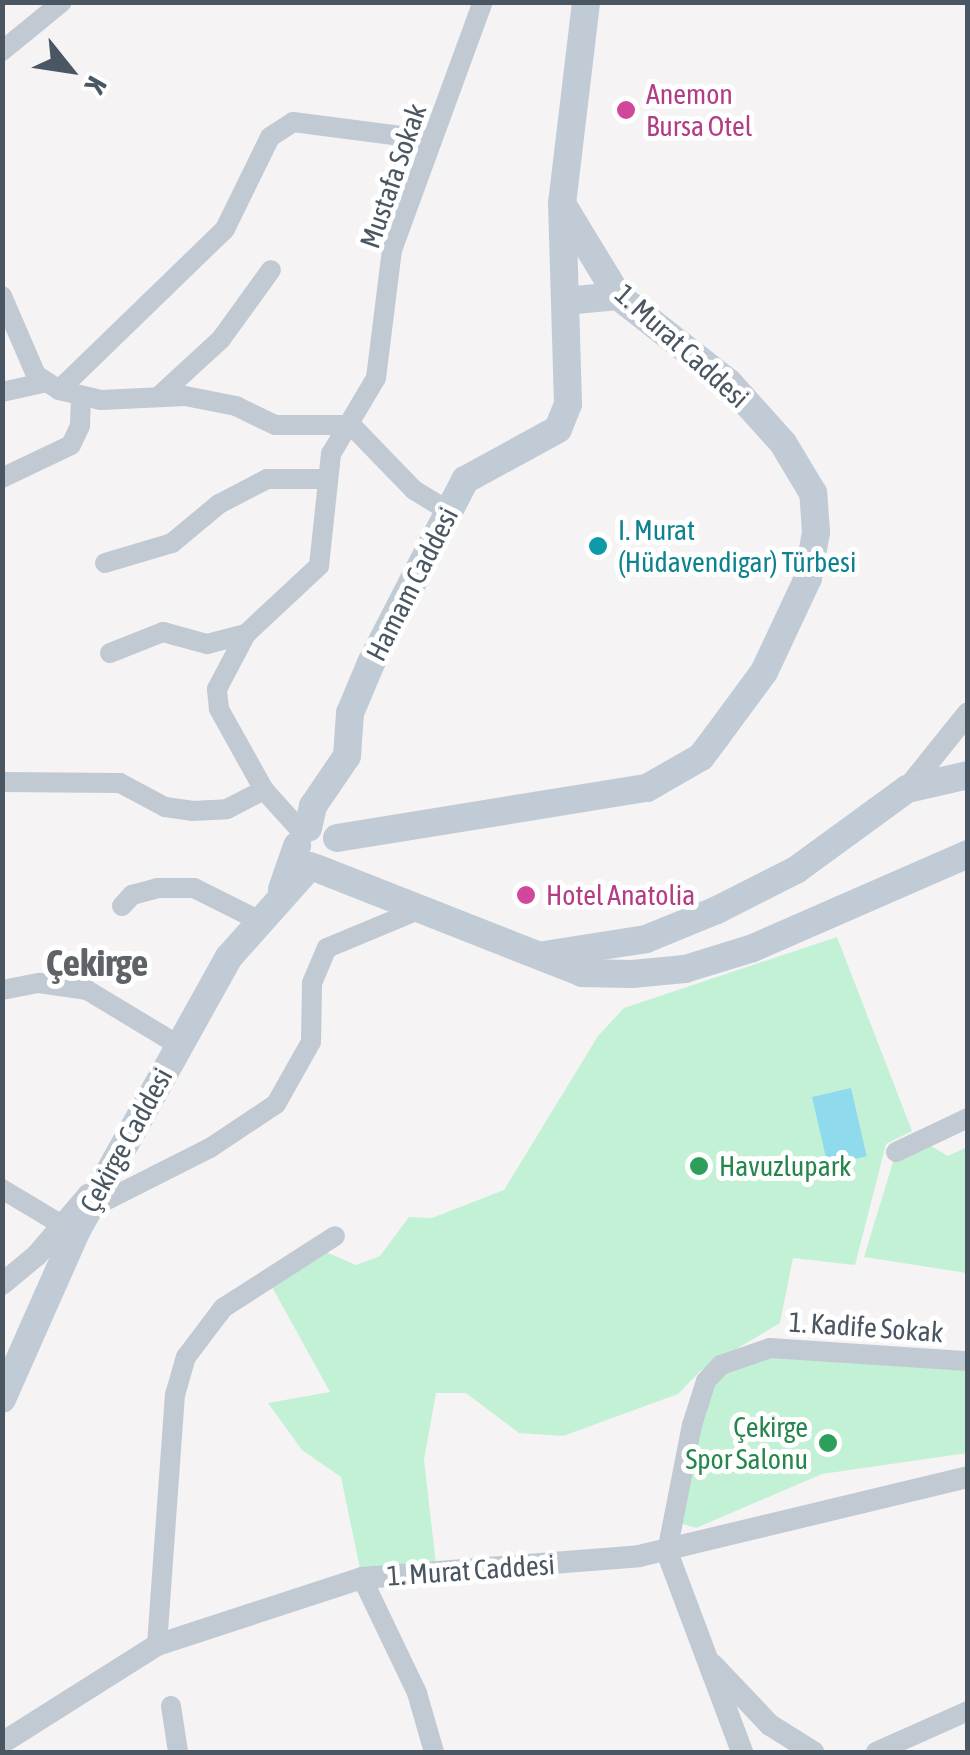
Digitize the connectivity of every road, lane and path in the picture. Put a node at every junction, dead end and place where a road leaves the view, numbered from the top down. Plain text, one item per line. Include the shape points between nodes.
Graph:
1 (62, 2) edge
2 (483, 2) edge
3 (586, 2) edge
4 (2, 51) edge
5 (432, 140) junction
6 (562, 204) junction
7 (271, 270) dead end
8 (2, 296) edge
9 (618, 296) junction
10 (565, 301) junction
11 (53, 386) junction
12 (2, 392) edge
13 (158, 397) junction
14 (81, 399) junction
15 (352, 425) junction
16 (2, 478) edge
17 (326, 478) junction
18 (450, 512) junction
19 (106, 563) dead end
20 (246, 634) junction
21 (110, 653) dead end
22 (968, 713) edge
23 (968, 774) edge
24 (2, 782) edge
25 (907, 789) junction
26 (264, 790) junction
27 (316, 847) junction
28 (968, 854) edge
29 (122, 906) dead end
30 (424, 908) junction
31 (268, 910) junction
32 (534, 955) junction
33 (2, 990) edge
34 (178, 1045) junction
35 (968, 1118) edge
36 (896, 1152) dead end
37 (110, 1169) junction
38 (2, 1189) edge
39 (88, 1210) junction
40 (62, 1225) junction
41 (334, 1236) dead end
42 (2, 1284) edge
43 (968, 1362) edge
44 (2, 1399) edge
45 (968, 1476) edge
46 (667, 1552) junction
47 (362, 1578) junction
48 (156, 1646) junction
49 (710, 1663) junction
50 (172, 1706) dead end
51 (968, 1711) edge
52 (727, 1718) junction
53 (776, 1735) edge
54 (2, 1742) edge
55 (178, 1752) edge
56 (434, 1752) edge
57 (722, 1752) edge
58 (742, 1752) edge
59 (814, 1752) edge
60 (876, 1752) edge

1 - 4 street
2 - 5 street, Mustafa Sokak
3 - 6 main road
5 - 11 street via 293,122 270,136 225,229
5 - 15 street, Mustafa Sokak via 392,250 376,378
6 - 9 main road, 1. Murat Caddesi
6 - 10 main road, Hamam Caddesi
7 - 13 street via 221,339
8 - 11 street via 36,375
9 - 10 main road
9 - 27 main road, 1. Murat Caddesi via 729,383 783,443 813,493 816,532 808,578 764,672 701,757 647,788
10 - 18 main road, Hamam Caddesi via 568,404 558,429 464,480
11 - 12 street
11 - 14 street
13 - 14 street
13 - 15 street via 236,406 276,425
14 - 16 street via 71,445
15 - 17 street, Mustafa Sokak via 332,454
15 - 18 street via 414,490
17 - 19 street via 266,479 218,504 172,544
17 - 20 street, Mustafa Sokak via 319,566
18 - 27 main road, Hamam Caddesi via 350,713 347,756 313,806
20 - 21 street via 207,644 162,632
20 - 26 street, Mustafa Sokak via 217,689 219,709
22 - 25 street
23 - 25 main road
24 - 26 street via 120,784 165,807 192,812 226,809
25 - 32 main road via 796,870 717,910 646,940
26 - 27 street, Mustafa Sokak
27 - 30 main road
27 - 31 main road, Çekirge Caddesi
28 - 32 main road via 752,948 685,969 582,973
29 - 31 street via 132,895 158,888 194,888
30 - 32 main road
30 - 39 street via 327,948 312,983 312,1042 276,1104 210,1148
31 - 34 main road, Çekirge Caddesi
33 - 34 street via 39,983 87,990
34 - 37 main road, Çekirge Caddesi
35 - 36 street
37 - 39 main road, Çekirge Caddesi
37 - 40 street
38 - 40 street
39 - 44 main road, Çekirge Caddesi
40 - 42 street
41 - 48 street via 223,1308 186,1357 175,1395
43 - 46 street, 1. Kadife Sokak via 770,1348 721,1365 706,1381 692,1426
45 - 46 street, 1. Murat Caddesi
46 - 47 street, 1. Murat Caddesi
46 - 49 street
47 - 48 street, 1. Murat Caddesi
47 - 56 street via 418,1692
48 - 54 street, 1. Murat Caddesi
49 - 52 street
49 - 53 street
50 - 55 street
51 - 60 street
52 - 57 street
52 - 58 street
53 - 58 street via 745,1732
53 - 59 street

